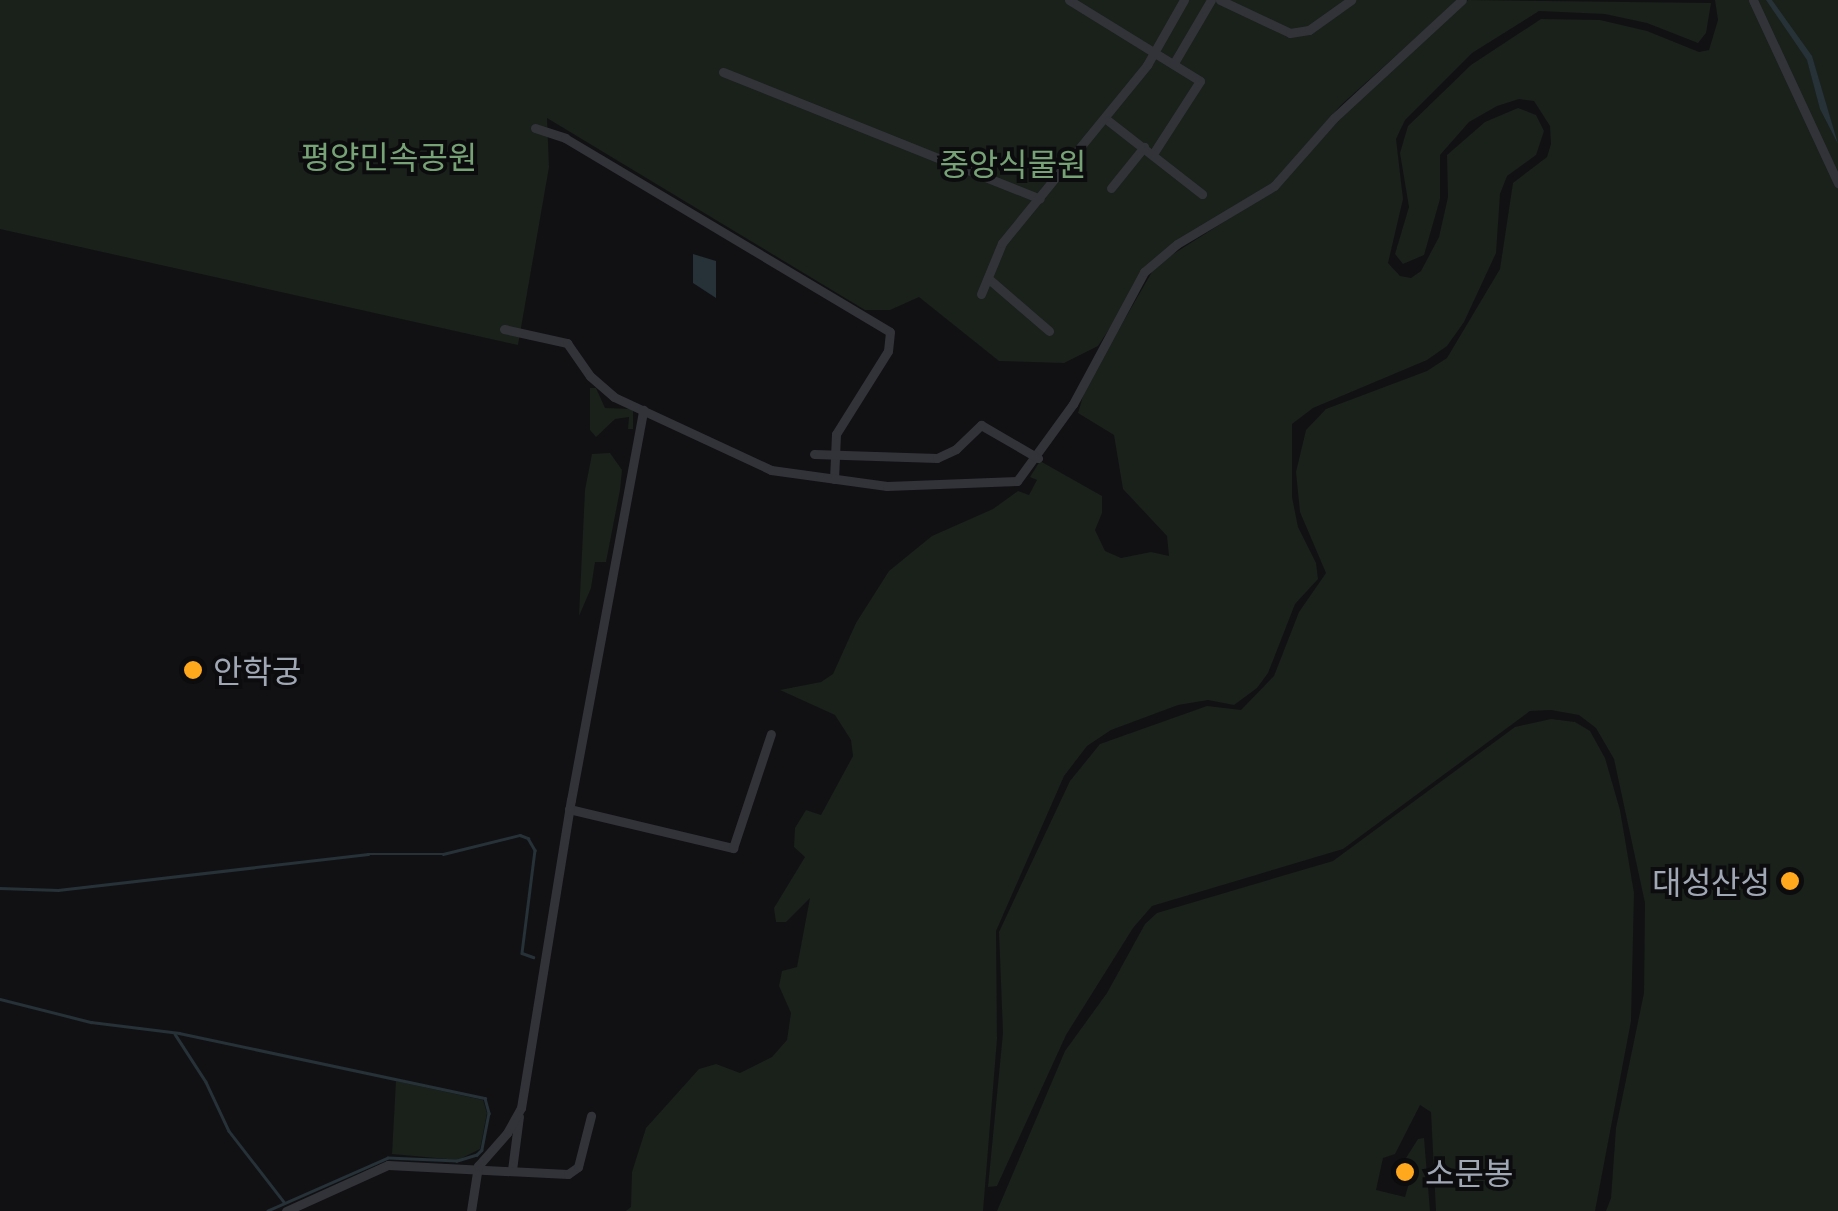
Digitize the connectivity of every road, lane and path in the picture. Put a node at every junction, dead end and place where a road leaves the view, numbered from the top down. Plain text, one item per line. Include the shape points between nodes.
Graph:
1 (1069, 0) edge
2 (1184, 0) edge
3 (1211, 0) edge
4 (1220, 0) edge
5 (1351, 0) edge
6 (1462, 0) edge
7 (1753, 0) edge
8 (1155, 54) junction
9 (1174, 63) junction
10 (723, 72) dead end
11 (1106, 119) junction
12 (536, 128) dead end
13 (1148, 150) junction
14 (1838, 184) edge
15 (1111, 188) dead end
16 (1202, 194) dead end
17 (1040, 199) junction
18 (990, 280) junction
19 (982, 294) dead end
20 (504, 328) dead end
21 (1049, 331) dead end
22 (643, 410) junction
23 (814, 454) dead end
24 (835, 454) junction
25 (1038, 458) junction
26 (834, 479) junction
27 (771, 734) dead end
28 (569, 809) junction
29 (520, 1108) junction
30 (591, 1116) dead end
31 (478, 1166) junction
32 (512, 1170) junction
33 (475, 1208) edge
34 (286, 1211) edge

1 - 8 street
2 - 8 street
3 - 9 street
4 - 5 street via 1290,33 1309,30
6 - 25 street via 1334,118 1274,186 1177,244 1144,272
7 - 14 street
8 - 9 street
8 - 11 street
9 - 13 street via 1200,81
10 - 17 street
11 - 13 street
11 - 17 street
12 - 24 street via 565,138 890,332 888,350 836,434
13 - 15 street
13 - 16 street
17 - 18 street via 1002,244
18 - 19 street
18 - 21 street
20 - 22 street via 567,343 598,385
22 - 26 street via 771,470
22 - 28 street
23 - 24 street
24 - 25 street via 937,458 980,426
24 - 26 street
25 - 26 street via 1010,483 887,486
27 - 28 street via 734,848
28 - 29 street
29 - 31 street
29 - 32 street
30 - 32 street via 574,1171
31 - 32 street
31 - 33 street
31 - 34 street via 388,1164

